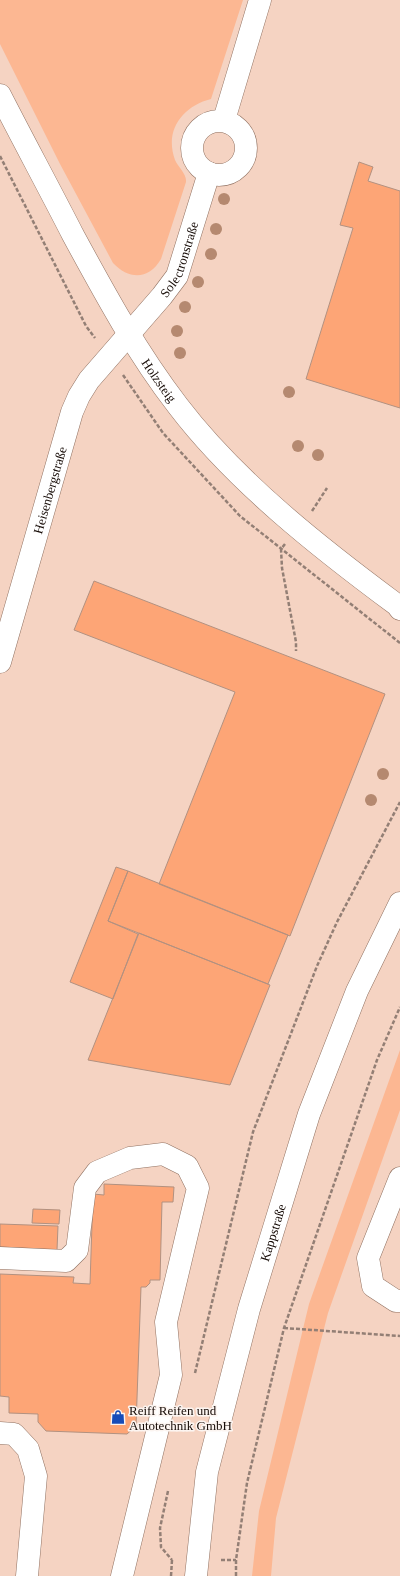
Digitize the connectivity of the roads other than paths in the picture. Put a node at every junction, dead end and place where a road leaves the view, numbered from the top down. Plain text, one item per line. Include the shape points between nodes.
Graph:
1 (260, 0) edge
2 (0, 95) edge
3 (224, 120) junction
4 (209, 174) junction
5 (129, 335) junction
6 (399, 606) edge
7 (2, 651) edge
8 (400, 903) edge
9 (400, 1178) edge
10 (0, 1258) edge
11 (400, 1301) edge
12 (0, 1433) edge
13 (27, 1576) edge
14 (122, 1576) edge
15 (196, 1576) edge

1 - 3 street
2 - 5 street, Holzsteig
3 - 4 street via 202,126 195,135 192,146 194,157 200,167
3 - 4 street via 235,124 243,133 247,144 246,155 241,165 232,172 221,175
4 - 5 street, Solectronstraße via 178,276
5 - 6 street, Holzsteig via 161,383 197,429 299,527
5 - 7 street, Heisenbergstraße via 78,396
8 - 15 street, Kappstraße via 357,991 309,1114 248,1309 207,1472
9 - 11 street via 368,1258 373,1286
10 - 14 street via 66,1261 77,1250 84,1188 97,1172 130,1158 163,1154 187,1166 198,1188 166,1322 171,1375
12 - 13 street via 14,1434 28,1449 36,1476

